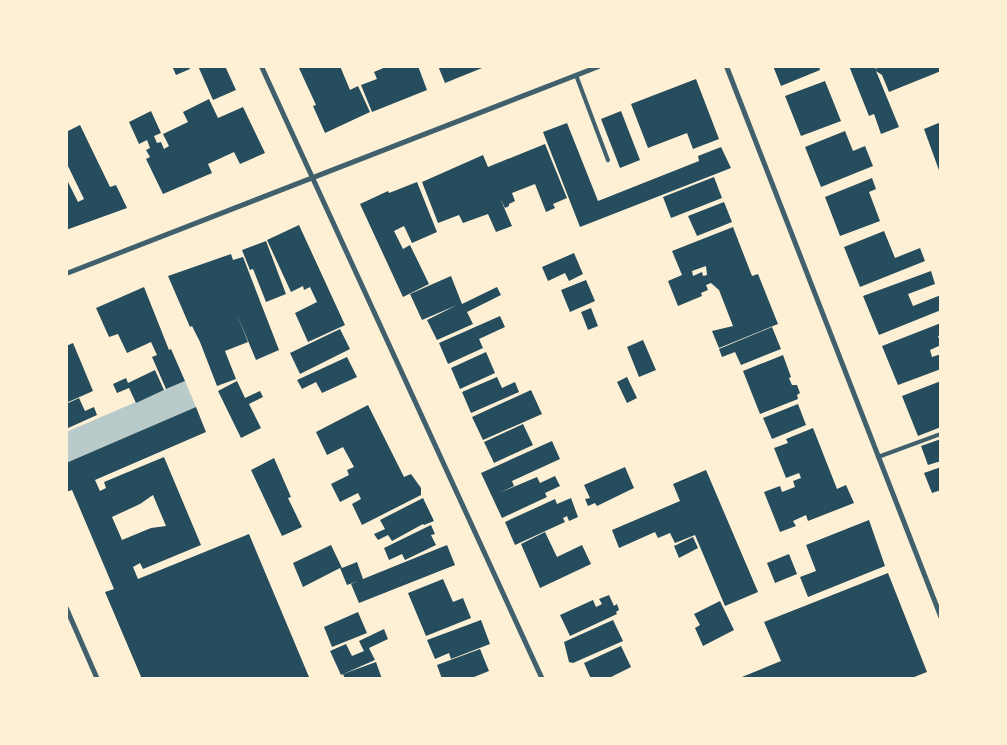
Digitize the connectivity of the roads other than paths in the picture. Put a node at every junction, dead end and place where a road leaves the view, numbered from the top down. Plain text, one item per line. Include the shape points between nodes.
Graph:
1 (260, 66) edge
2 (598, 66) edge
3 (726, 66) edge
4 (576, 75) junction
5 (608, 160) dead end
6 (312, 178) junction
7 (66, 273) edge
8 (941, 434) edge
9 (878, 457) junction
10 (66, 608) edge
11 (941, 618) edge
12 (97, 679) edge
13 (542, 679) edge

1 - 6 street
2 - 4 street
3 - 9 street
4 - 5 lane
4 - 6 street
6 - 7 street
6 - 13 street
8 - 9 lane
9 - 11 street
10 - 12 street

